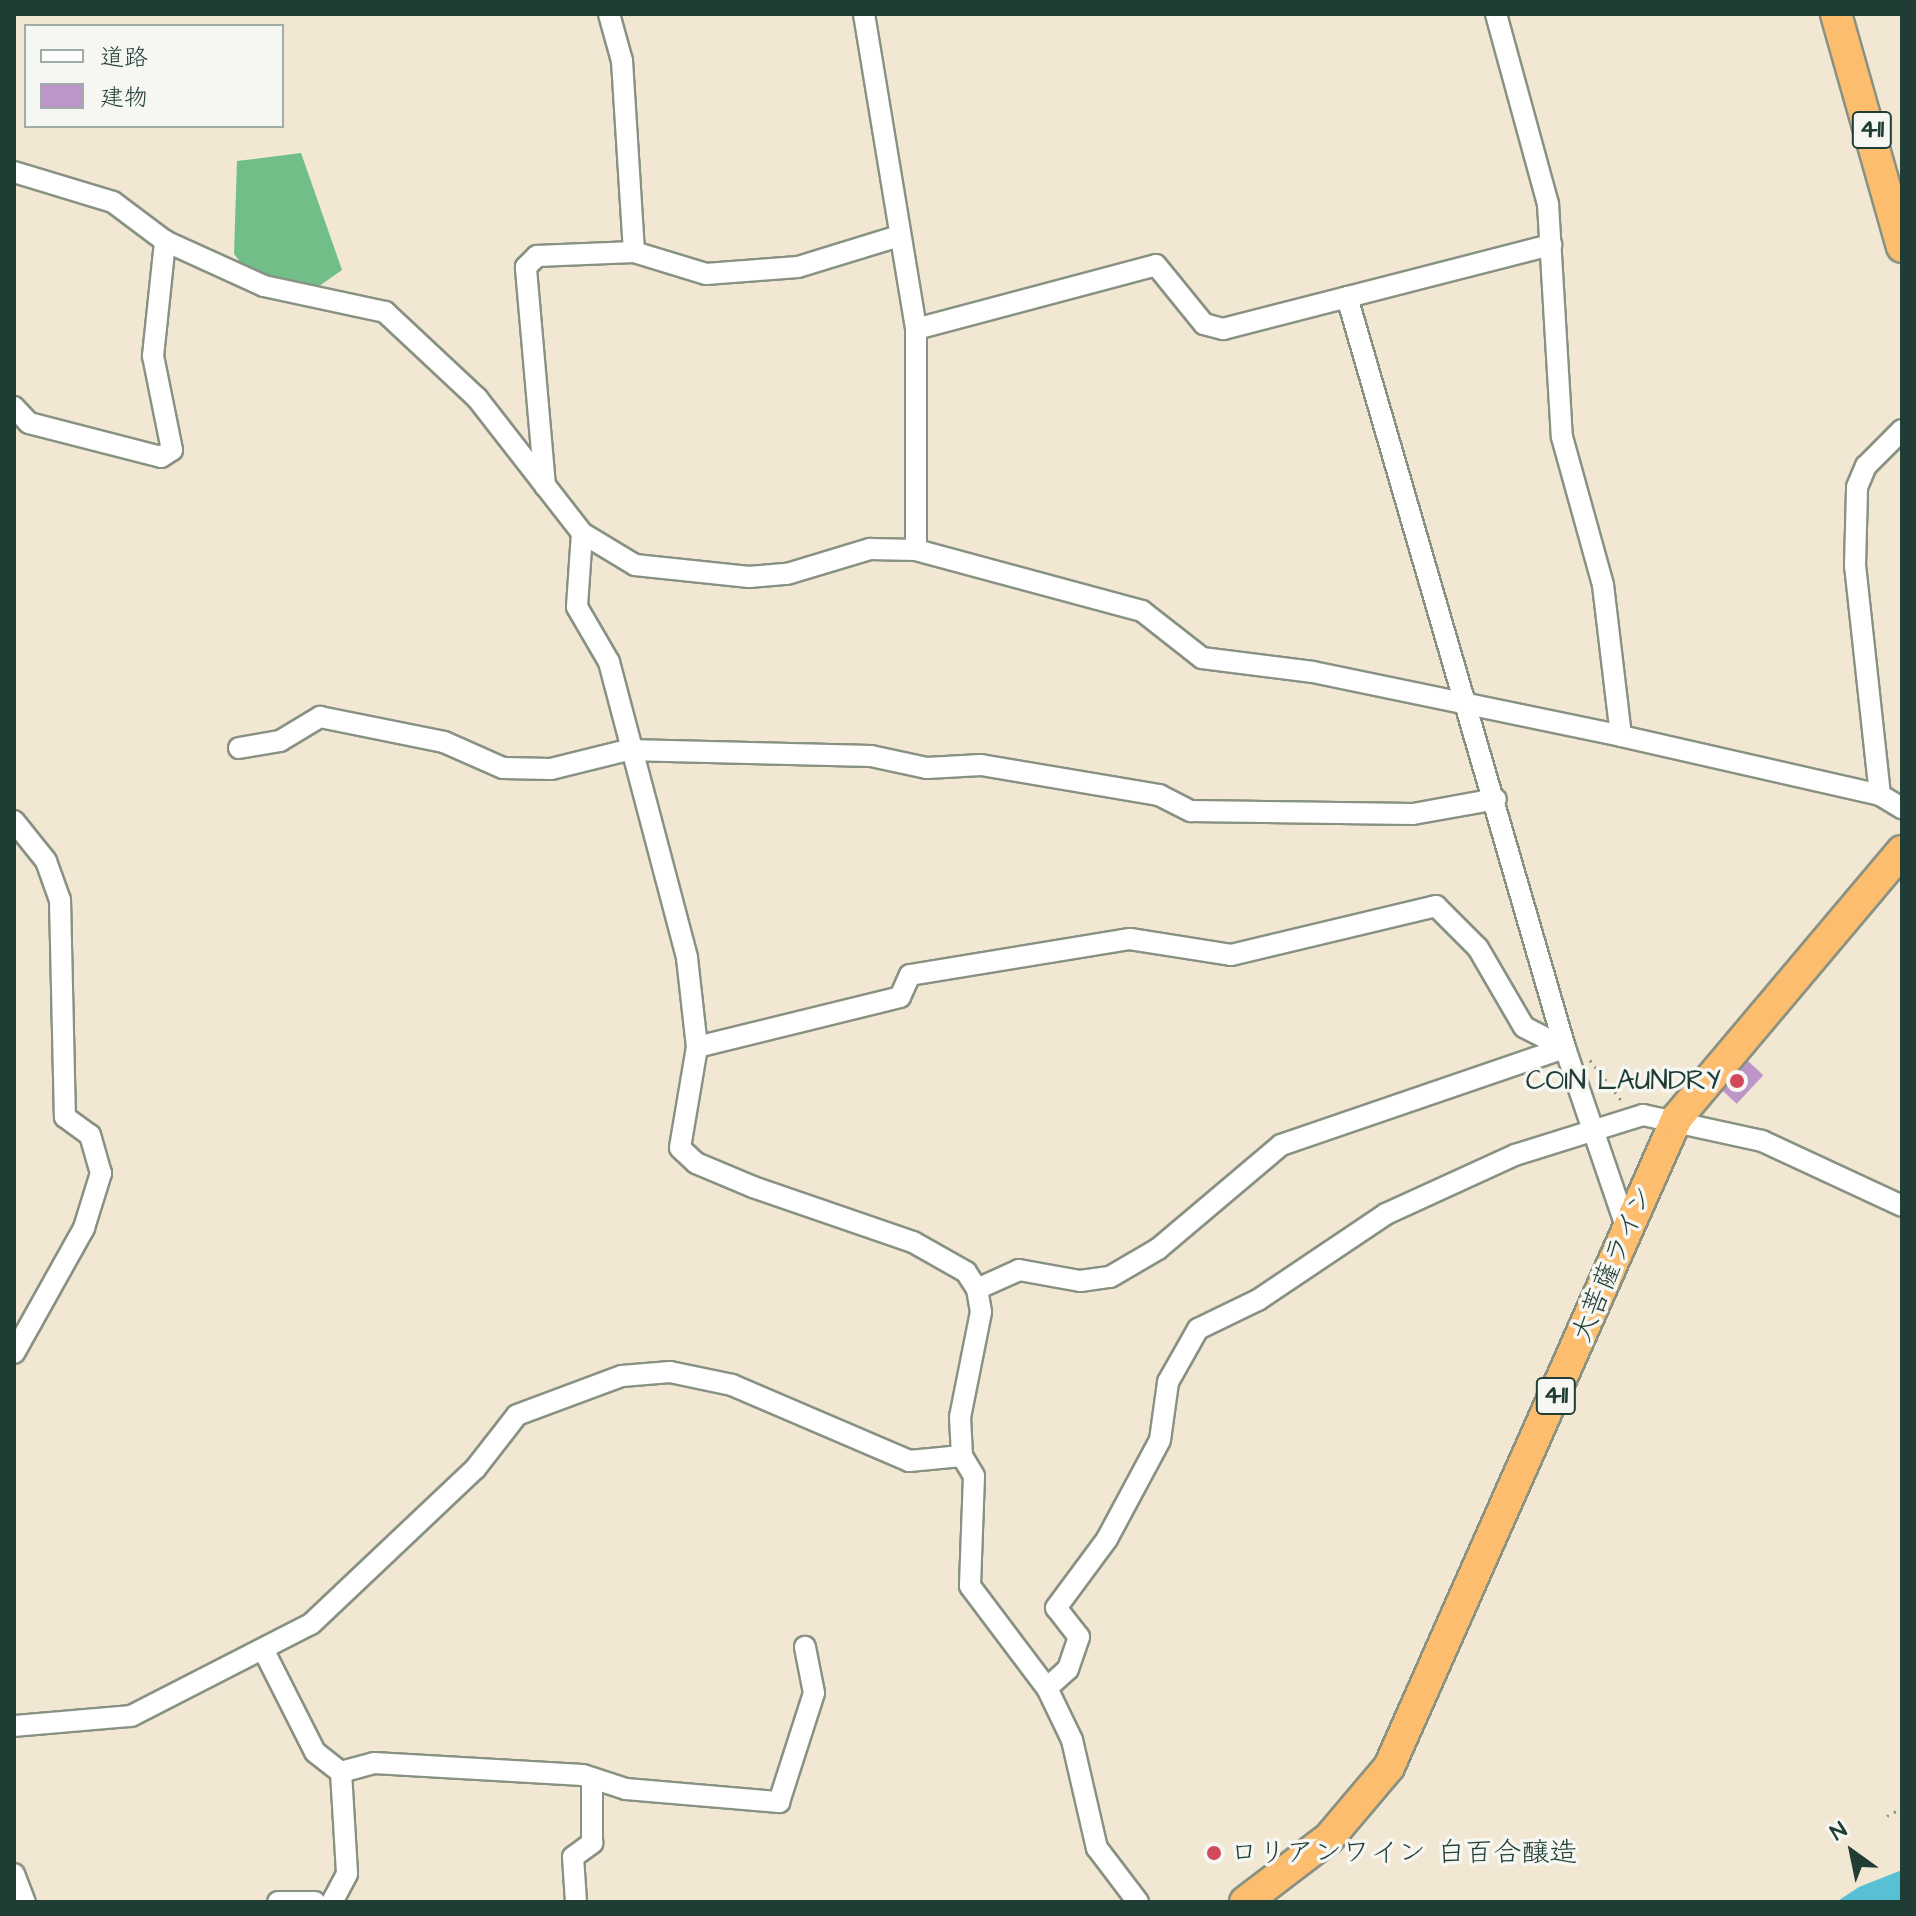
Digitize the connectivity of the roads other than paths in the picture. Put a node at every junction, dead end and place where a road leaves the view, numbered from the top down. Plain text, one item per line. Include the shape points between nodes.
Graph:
1 (609, 14) edge
2 (864, 14) edge
3 (1496, 14) edge
4 (1836, 14) edge
5 (1894, 171) edge
6 (14, 172) edge
7 (899, 236) junction
8 (165, 241) junction
9 (1551, 245) junction
10 (1902, 247) edge
11 (634, 252) junction
12 (1347, 297) junction
13 (916, 329) junction
14 (14, 407) edge
15 (1902, 430) edge
16 (545, 486) junction
17 (582, 533) junction
18 (916, 550) junction
19 (1466, 702) junction
20 (1621, 736) junction
21 (239, 748) dead end
22 (628, 750) junction
23 (1880, 795) junction
24 (1496, 799) junction
25 (1902, 808) edge
26 (14, 821) edge
27 (1902, 851) edge
28 (697, 1047) junction
29 (1565, 1048) junction
30 (1677, 1118) junction
31 (1592, 1126) junction
32 (1902, 1206) edge
33 (1627, 1229) junction
34 (977, 1289) junction
35 (14, 1353) edge
36 (962, 1456) junction
37 (805, 1647) dead end
38 (264, 1651) junction
39 (1047, 1688) junction
40 (14, 1726) edge
41 (341, 1772) junction
42 (592, 1778) junction
43 (14, 1874) edge
44 (25, 1902) edge
45 (278, 1902) edge
46 (315, 1902) edge
47 (332, 1902) edge
48 (576, 1902) edge
49 (1138, 1902) edge
50 (1245, 1902) edge

1 - 11 street via 622,61
2 - 7 street
3 - 9 street via 1548,204
4 - 5 highway, 411
5 - 10 highway, 411
6 - 8 street via 113,202
7 - 11 street via 798,267 706,274
7 - 13 street
8 - 14 street via 153,356 172,450 161,457 29,423
8 - 16 street via 264,286 385,312 477,398
9 - 12 street
9 - 20 street via 1562,437 1603,585
11 - 16 street via 537,256 526,267
12 - 13 street via 1223,329 1204,324 1156,265
12 - 19 street
13 - 18 street
15 - 23 street via 1866,466 1857,487 1855,566
16 - 17 street
17 - 18 street via 635,565 749,577 787,574 870,549
17 - 22 street via 577,607 609,662
18 - 19 street via 1142,611 1202,658
19 - 20 street
19 - 24 street
20 - 23 street
21 - 22 street via 280,741 320,717 444,742 503,768 551,769
22 - 24 street via 981,765 1159,795 1191,811 1413,814
22 - 28 street via 643,770 663,851 687,958
23 - 25 street
24 - 29 street
26 - 35 street via 46,861 60,900 65,1117 90,1135 101,1173 84,1228
27 - 30 highway, 大菩薩ライン / 411
28 - 29 street via 900,997 910,975 1130,939 1231,955 1436,906 1478,948 1524,1027
28 - 34 street via 680,1148 696,1163 913,1242 966,1272
29 - 31 street
29 - 34 street via 1281,1145 1158,1249 1110,1277 1080,1281 1019,1270
30 - 31 street via 1633,1118
30 - 32 street via 1762,1141
30 - 33 highway, 大菩薩ライン / 411
31 - 33 street
31 - 39 street via 1386,1214 1258,1300 1198,1329 1168,1382 1160,1440 1107,1539 1056,1608 1079,1637 1068,1669
33 - 50 highway, 大菩薩ライン / 411 via 1389,1767 1329,1838
34 - 36 street via 981,1312 960,1417
36 - 38 street via 909,1461 829,1420 732,1385 670,1372 622,1376 517,1415 475,1469 345,1593 311,1624
36 - 39 street via 974,1476 970,1586
37 - 42 street via 814,1693 779,1802 626,1789
38 - 40 street via 131,1716
38 - 41 street via 315,1752
39 - 49 street via 1072,1740 1097,1848
41 - 42 street via 374,1763
41 - 47 street via 347,1874
42 - 48 street via 592,1843 573,1857
43 - 44 street
45 - 46 street

